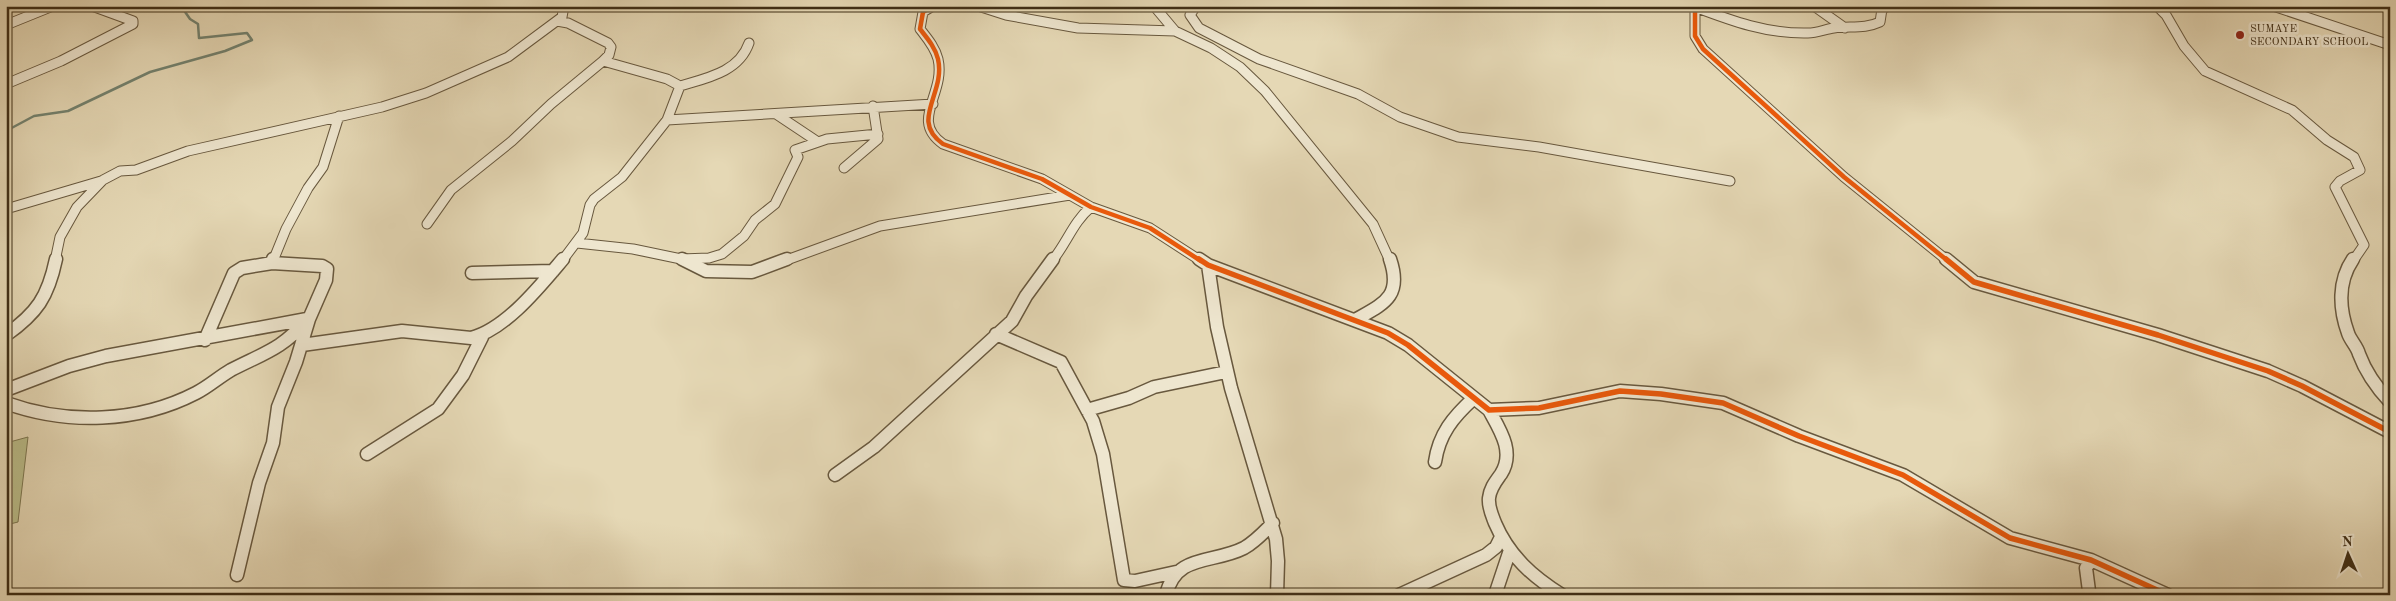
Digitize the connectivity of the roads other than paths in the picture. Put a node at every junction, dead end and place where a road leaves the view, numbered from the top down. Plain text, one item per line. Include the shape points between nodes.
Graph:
1 (53, 6) edge
2 (92, 6) edge
3 (564, 6) edge
4 (933, 6) edge
5 (978, 6) edge
6 (1154, 6) edge
7 (1196, 6) edge
8 (1695, 6) edge
9 (1814, 6) edge
10 (1888, 6) edge
11 (2157, 6) edge
12 (2273, 6) edge
13 (557, 21) junction
14 (6, 25) edge
15 (1845, 28) junction
16 (1176, 31) junction
17 (749, 42) dead end
18 (2390, 45) edge
19 (603, 61) junction
20 (6, 84) edge
21 (680, 86) junction
22 (933, 104) junction
23 (872, 106) junction
24 (776, 114) junction
25 (339, 116) junction
26 (667, 120) junction
27 (878, 134) junction
28 (818, 142) junction
29 (844, 168) dead end
30 (103, 180) junction
31 (1730, 181) dead end
32 (1070, 195) junction
33 (1091, 207) junction
34 (6, 209) edge
35 (427, 224) dead end
36 (577, 244) junction
37 (681, 259) junction
38 (272, 263) junction
39 (1208, 265) junction
40 (552, 271) junction
41 (472, 273) dead end
42 (309, 319) junction
43 (1355, 320) junction
44 (996, 334) junction
45 (6, 335) edge
46 (482, 337) junction
47 (205, 340) junction
48 (302, 345) junction
49 (1226, 372) junction
50 (6, 390) edge
51 (1474, 398) junction
52 (2390, 402) edge
53 (6, 403) edge
54 (1087, 410) junction
55 (1488, 410) junction
56 (2390, 432) edge
57 (367, 454) dead end
58 (1435, 462) dead end
59 (835, 475) dead end
60 (1273, 524) junction
61 (1500, 539) junction
62 (1509, 553) junction
63 (2091, 560) junction
64 (1176, 572) junction
65 (237, 575) dead end
66 (1166, 595) edge
67 (1277, 595) edge
68 (1399, 595) edge
69 (1495, 595) edge
70 (1562, 595) edge
71 (2086, 595) edge
72 (2168, 595) edge

1 - 14 street
2 - 20 street via 133,20 133,24 61,61
3 - 13 street via 564,12
4 - 22 street via 923,12 920,29 935,50 939,69
5 - 16 street via 1006,15 1078,28
6 - 16 street
7 - 31 street via 1190,15 1199,28 1259,59 1358,94 1400,117 1458,137 1531,146
8 - 15 street via 1774,32 1810,33
8 - 56 street via 1695,36 1703,49 1844,177 1974,282 2158,335 2268,371
9 - 15 street
10 - 15 street via 1882,9 1882,17 1877,24
11 - 52 street via 2205,71 2292,110 2354,158 2360,170 2335,187 2364,245 2345,271 2340,302 2348,334 2361,363
12 - 18 street
13 - 19 street via 608,43 611,47 609,55
13 - 25 street via 508,57 426,93
16 - 43 street via 1240,67 1265,91 1373,224 1392,262 1394,287 1386,302
17 - 21 street via 746,55 732,66
19 - 21 street via 667,79
19 - 35 street via 451,190
21 - 26 street
22 - 23 street
22 - 32 street via 927,124 943,144 1042,178
23 - 24 street
23 - 27 street
24 - 26 street
24 - 28 street
25 - 30 street via 188,151 136,170 120,171
25 - 38 street via 323,167 286,228
26 - 36 street via 622,177 594,198
27 - 28 street via 827,138
27 - 29 street via 872,146
28 - 37 street via 795,150 798,157 796,165 775,204 755,220 744,236 714,257
30 - 34 street
30 - 45 street via 77,207 60,237 51,283 40,306
32 - 33 street
32 - 37 street via 880,226 752,272 706,271
33 - 39 street via 1150,228
33 - 44 street via 1079,217 1063,248 1042,272 1012,320
36 - 37 street via 633,249
36 - 40 street
38 - 42 street via 317,264 327,269 326,280
38 - 47 street via 242,268 234,273
39 - 43 street
39 - 49 street via 1212,308
40 - 41 street
40 - 46 street via 513,312
42 - 47 street
42 - 48 street
42 - 53 street via 280,346 194,394 163,406 120,414 66,418 31,412
43 - 51 street via 1408,345
44 - 54 street via 1061,362
44 - 59 street via 874,447
46 - 48 street via 402,331
46 - 57 street via 473,357 439,408 387,438
47 - 50 street via 77,363
48 - 65 street via 278,407 273,443 259,483
49 - 54 street via 1154,387
49 - 60 street
51 - 55 street
51 - 58 street via 1446,424
54 - 64 street via 1103,454 1124,580 1135,581
55 - 61 street via 1507,451 1505,468 1489,496
55 - 63 street via 1539,408 1620,392 1723,403 1902,475 2010,538
60 - 64 street via 1247,546
60 - 67 street via 1278,555
61 - 62 street
61 - 68 street via 1486,556
62 - 69 street
62 - 70 street
63 - 71 street via 2086,568 2089,591
63 - 72 street
64 - 66 street via 1169,580

